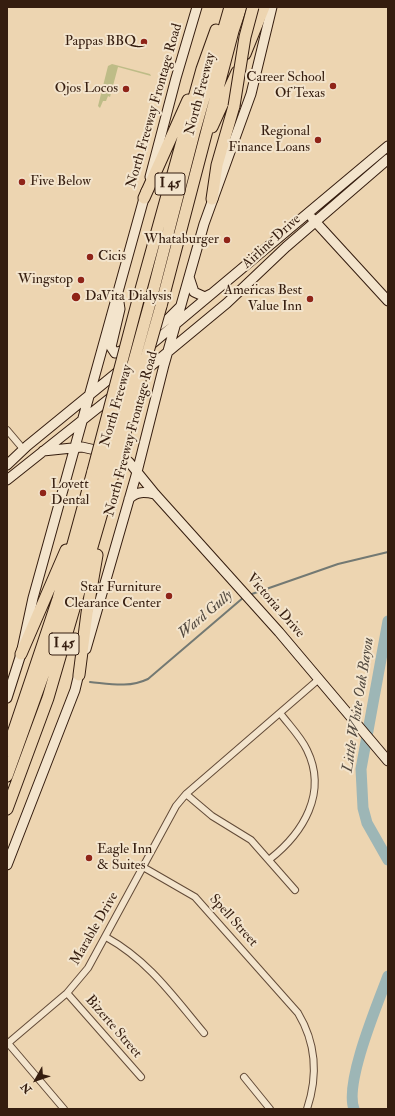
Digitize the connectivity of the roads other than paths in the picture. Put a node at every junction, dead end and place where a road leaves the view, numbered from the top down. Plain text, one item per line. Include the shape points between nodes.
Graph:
1 (197, 7) edge
2 (224, 7) edge
3 (230, 7) edge
4 (241, 7) edge
5 (253, 7) edge
6 (264, 7) edge
7 (272, 7) edge
8 (202, 69) junction
9 (388, 146) edge
10 (200, 153) junction
11 (388, 159) edge
12 (144, 198) junction
13 (212, 199) junction
14 (307, 213) junction
15 (316, 222) junction
16 (267, 247) junction
17 (275, 257) junction
18 (189, 277) junction
19 (118, 292) junction
20 (214, 292) junction
21 (388, 301) edge
22 (155, 304) junction
23 (181, 304) junction
24 (175, 326) junction
25 (168, 353) junction
26 (90, 395) junction
27 (82, 420) junction
28 (7, 430) edge
29 (74, 447) junction
30 (24, 450) junction
31 (53, 450) junction
32 (43, 451) junction
33 (70, 463) junction
34 (7, 465) edge
35 (137, 472) junction
36 (103, 473) junction
37 (10, 477) edge
38 (155, 494) junction
39 (107, 500) junction
40 (129, 500) junction
41 (75, 536) junction
42 (21, 654) junction
43 (78, 675) junction
44 (320, 679) junction
45 (7, 698) edge
46 (280, 714) junction
47 (7, 751) edge
48 (388, 761) edge
49 (7, 776) edge
50 (186, 794) junction
51 (7, 809) edge
52 (270, 860) junction
53 (7, 865) edge
54 (143, 867) junction
55 (295, 890) dead end
56 (106, 937) junction
57 (67, 993) junction
58 (204, 1033) dead end
59 (7, 1043) edge
60 (141, 1077) dead end
61 (244, 1077) dead end
62 (64, 1109) edge
63 (270, 1109) edge
64 (307, 1109) edge

1 - 12 main road, North Freeway Frontage Road
2 - 8 highway, North Freeway / I 45
3 - 22 highway, North Freeway via 192,141
4 - 10 highway, North Freeway / I 45
5 - 13 highway, bridge via 245,37 234,106 217,165
6 - 10 highway via 227,97
7 - 13 main road, North Freeway Frontage Road via 251,94
8 - 12 highway
8 - 36 highway, North Freeway / I 45, bridge via 138,300
9 - 14 main road, Airline Drive
10 - 22 highway, North Freeway / I 45
11 - 15 main road, Airline Drive
12 - 19 main road, North Freeway Frontage Road
13 - 18 main road, North Freeway Frontage Road
14 - 15 main road
14 - 16 main road, Airline Drive
15 - 17 main road, Airline Drive
15 - 21 main road
16 - 17 main road
16 - 20 main road, Airline Drive
17 - 25 main road, Airline Drive via 227,304
18 - 20 main road via 197,294 205,297
18 - 23 main road, North Freeway Frontage Road
19 - 23 main road via 120,309 111,342 115,353 130,347 169,318
19 - 26 main road, North Freeway Frontage Road
20 - 24 main road, Airline Drive
22 - 36 highway, North Freeway, bridge
23 - 24 main road, North Freeway Frontage Road
24 - 25 main road, North Freeway Frontage Road
24 - 26 main road, Airline Drive
25 - 27 main road, Airline Drive
25 - 35 main road, North Freeway Frontage Road
26 - 27 main road, North Freeway Frontage Road
26 - 30 main road, Airline Drive
27 - 29 main road, North Freeway Frontage Road
27 - 32 main road, Airline Drive
28 - 30 street
29 - 31 main road, Victoria Drive
29 - 33 main road, North Freeway Frontage Road
29 - 35 main road, Victoria Drive via 91,448 122,457
30 - 34 main road, Airline Drive
30 - 37 main road via 25,456
31 - 32 main road, Victoria Drive
31 - 33 main road via 63,453
32 - 37 main road, Airline Drive
33 - 42 main road, North Freeway Frontage Road via 33,598
35 - 38 main road, Victoria Drive
35 - 40 main road, North Freeway Frontage Road
36 - 39 highway, North Freeway / I 45
36 - 41 highway, North Freeway / I 45
36 - 49 highway, North Freeway via 54,645
38 - 40 main road via 134,494
38 - 44 main road, Victoria Drive
39 - 43 highway
39 - 51 highway, North Freeway / I 45 via 48,698
40 - 43 main road, North Freeway Frontage Road
41 - 42 highway via 63,555
41 - 47 highway, North Freeway / I 45 via 58,599
42 - 45 main road, North Freeway Frontage Road
43 - 53 main road, North Freeway Frontage Road via 75,690
44 - 46 street, Marable Drive
44 - 48 main road, Victoria Drive
46 - 50 street, Marable Drive
46 - 52 street via 307,750 312,763 314,788 307,818 300,830
50 - 52 street via 212,816 251,840
50 - 54 street, Marable Drive via 176,806
52 - 55 street
54 - 56 street, Marable Drive
54 - 64 street, Spell Street via 194,897 294,1009 306,1027 314,1056
56 - 57 street, Marable Drive via 88,968
56 - 58 street via 135,955 151,970
57 - 59 street, Marable Drive
57 - 60 street, Bizerte Street
59 - 62 street
61 - 63 street

